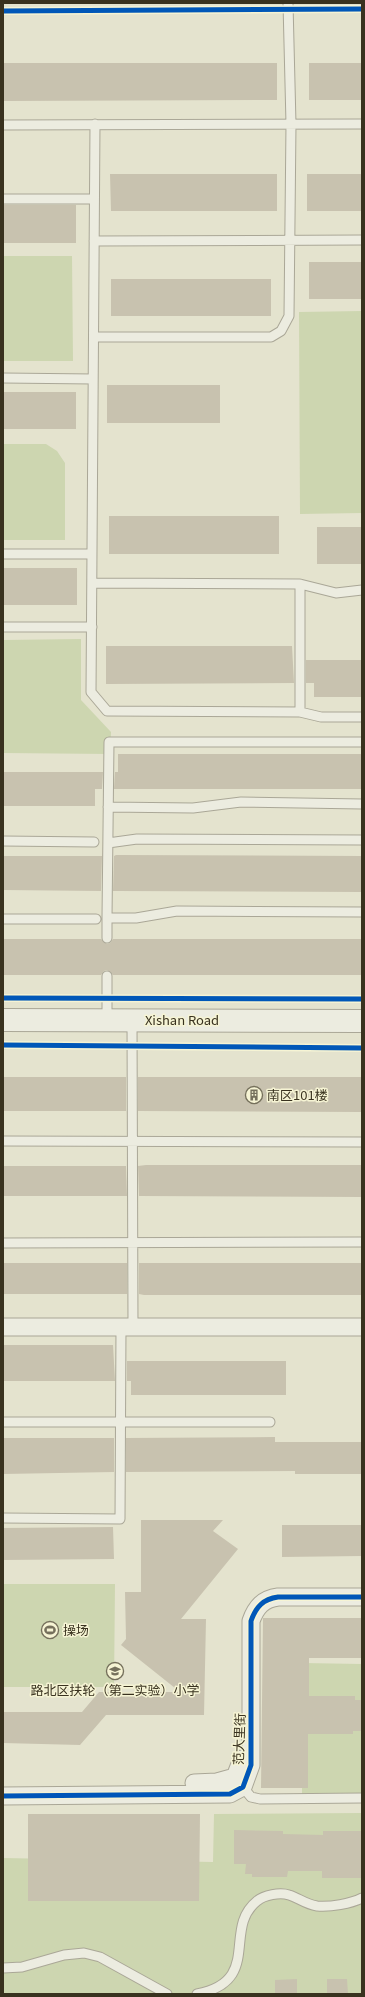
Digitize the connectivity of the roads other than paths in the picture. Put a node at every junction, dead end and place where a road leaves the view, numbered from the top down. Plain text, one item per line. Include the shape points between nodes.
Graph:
1 (288, 3) edge
2 (95, 124) junction
3 (291, 124) junction
4 (362, 124) edge
5 (3, 125) edge
6 (3, 199) edge
7 (94, 199) junction
8 (362, 240) edge
9 (94, 241) junction
10 (290, 241) junction
11 (94, 337) junction
12 (3, 378) edge
13 (93, 379) junction
14 (3, 554) edge
15 (92, 554) junction
16 (92, 583) junction
17 (300, 584) junction
18 (362, 590) edge
19 (3, 627) edge
20 (92, 628) junction
21 (300, 712) junction
22 (362, 717) edge
23 (362, 742) edge
24 (362, 804) edge
25 (108, 807) junction
26 (362, 840) edge
27 (3, 841) edge
28 (94, 842) dead end
29 (108, 842) junction
30 (362, 912) edge
31 (107, 918) junction
32 (3, 919) edge
33 (96, 919) dead end
34 (107, 938) dead end
35 (107, 976) dead end
36 (3, 1020) edge
37 (107, 1020) junction
38 (132, 1020) junction
39 (362, 1021) edge
40 (3, 1141) edge
41 (134, 1141) junction
42 (362, 1142) edge
43 (362, 1242) edge
44 (3, 1243) edge
45 (133, 1243) junction
46 (3, 1327) edge
47 (127, 1327) junction
48 (362, 1327) edge
49 (3, 1422) edge
50 (120, 1422) junction
51 (270, 1422) dead end
52 (3, 1518) edge
53 (362, 1588) edge
54 (362, 1597) edge
55 (239, 1782) junction
56 (3, 1786) edge
57 (3, 1796) edge
58 (362, 1798) edge
59 (362, 1898) edge
60 (3, 1968) edge
61 (167, 1994) edge
62 (196, 1994) edge

1 - 3 lane
2 - 3 lane
2 - 5 lane
2 - 7 lane
3 - 4 lane
3 - 10 lane
6 - 7 lane
7 - 9 lane
8 - 10 lane
9 - 10 lane
9 - 11 lane
10 - 11 lane via 289,316 281,331 271,337
11 - 13 lane
12 - 13 lane
13 - 15 lane
14 - 15 lane
15 - 16 lane
16 - 17 lane
16 - 20 lane
17 - 18 lane via 336,593
17 - 21 lane
19 - 20 lane
20 - 21 lane via 91,692 107,711
21 - 22 lane via 321,717
23 - 25 lane via 109,742
24 - 25 lane via 241,802 193,808
25 - 29 lane
26 - 29 lane via 137,839
27 - 28 lane
29 - 31 lane
30 - 31 lane via 177,911 136,918
31 - 34 lane
32 - 33 lane
35 - 37 lane
36 - 37 street, Xishan Road
37 - 38 street, Xishan Road
38 - 39 street, Xishan Road
38 - 41 lane
40 - 41 lane
41 - 42 lane
41 - 45 lane
43 - 45 lane
44 - 45 lane
45 - 47 lane
46 - 47 street
47 - 48 street
47 - 50 lane
49 - 50 lane
50 - 51 lane
50 - 52 lane via 120,1519
53 - 55 street, 范大里街 via 272,1588 261,1590 249,1600 244,1613 242,1762
54 - 55 street, 范大里街 via 278,1597 267,1599 255,1609 251,1621 251,1765
55 - 56 street, 范大里街
55 - 57 street via 230,1794
55 - 58 lane via 251,1797 260,1799
59 - 62 lane via 337,1905 317,1906 301,1902 289,1895 274,1894 258,1900 247,1910 242,1923 240,1953 235,1971 224,1983
60 - 61 lane via 84,1953 100,1957

